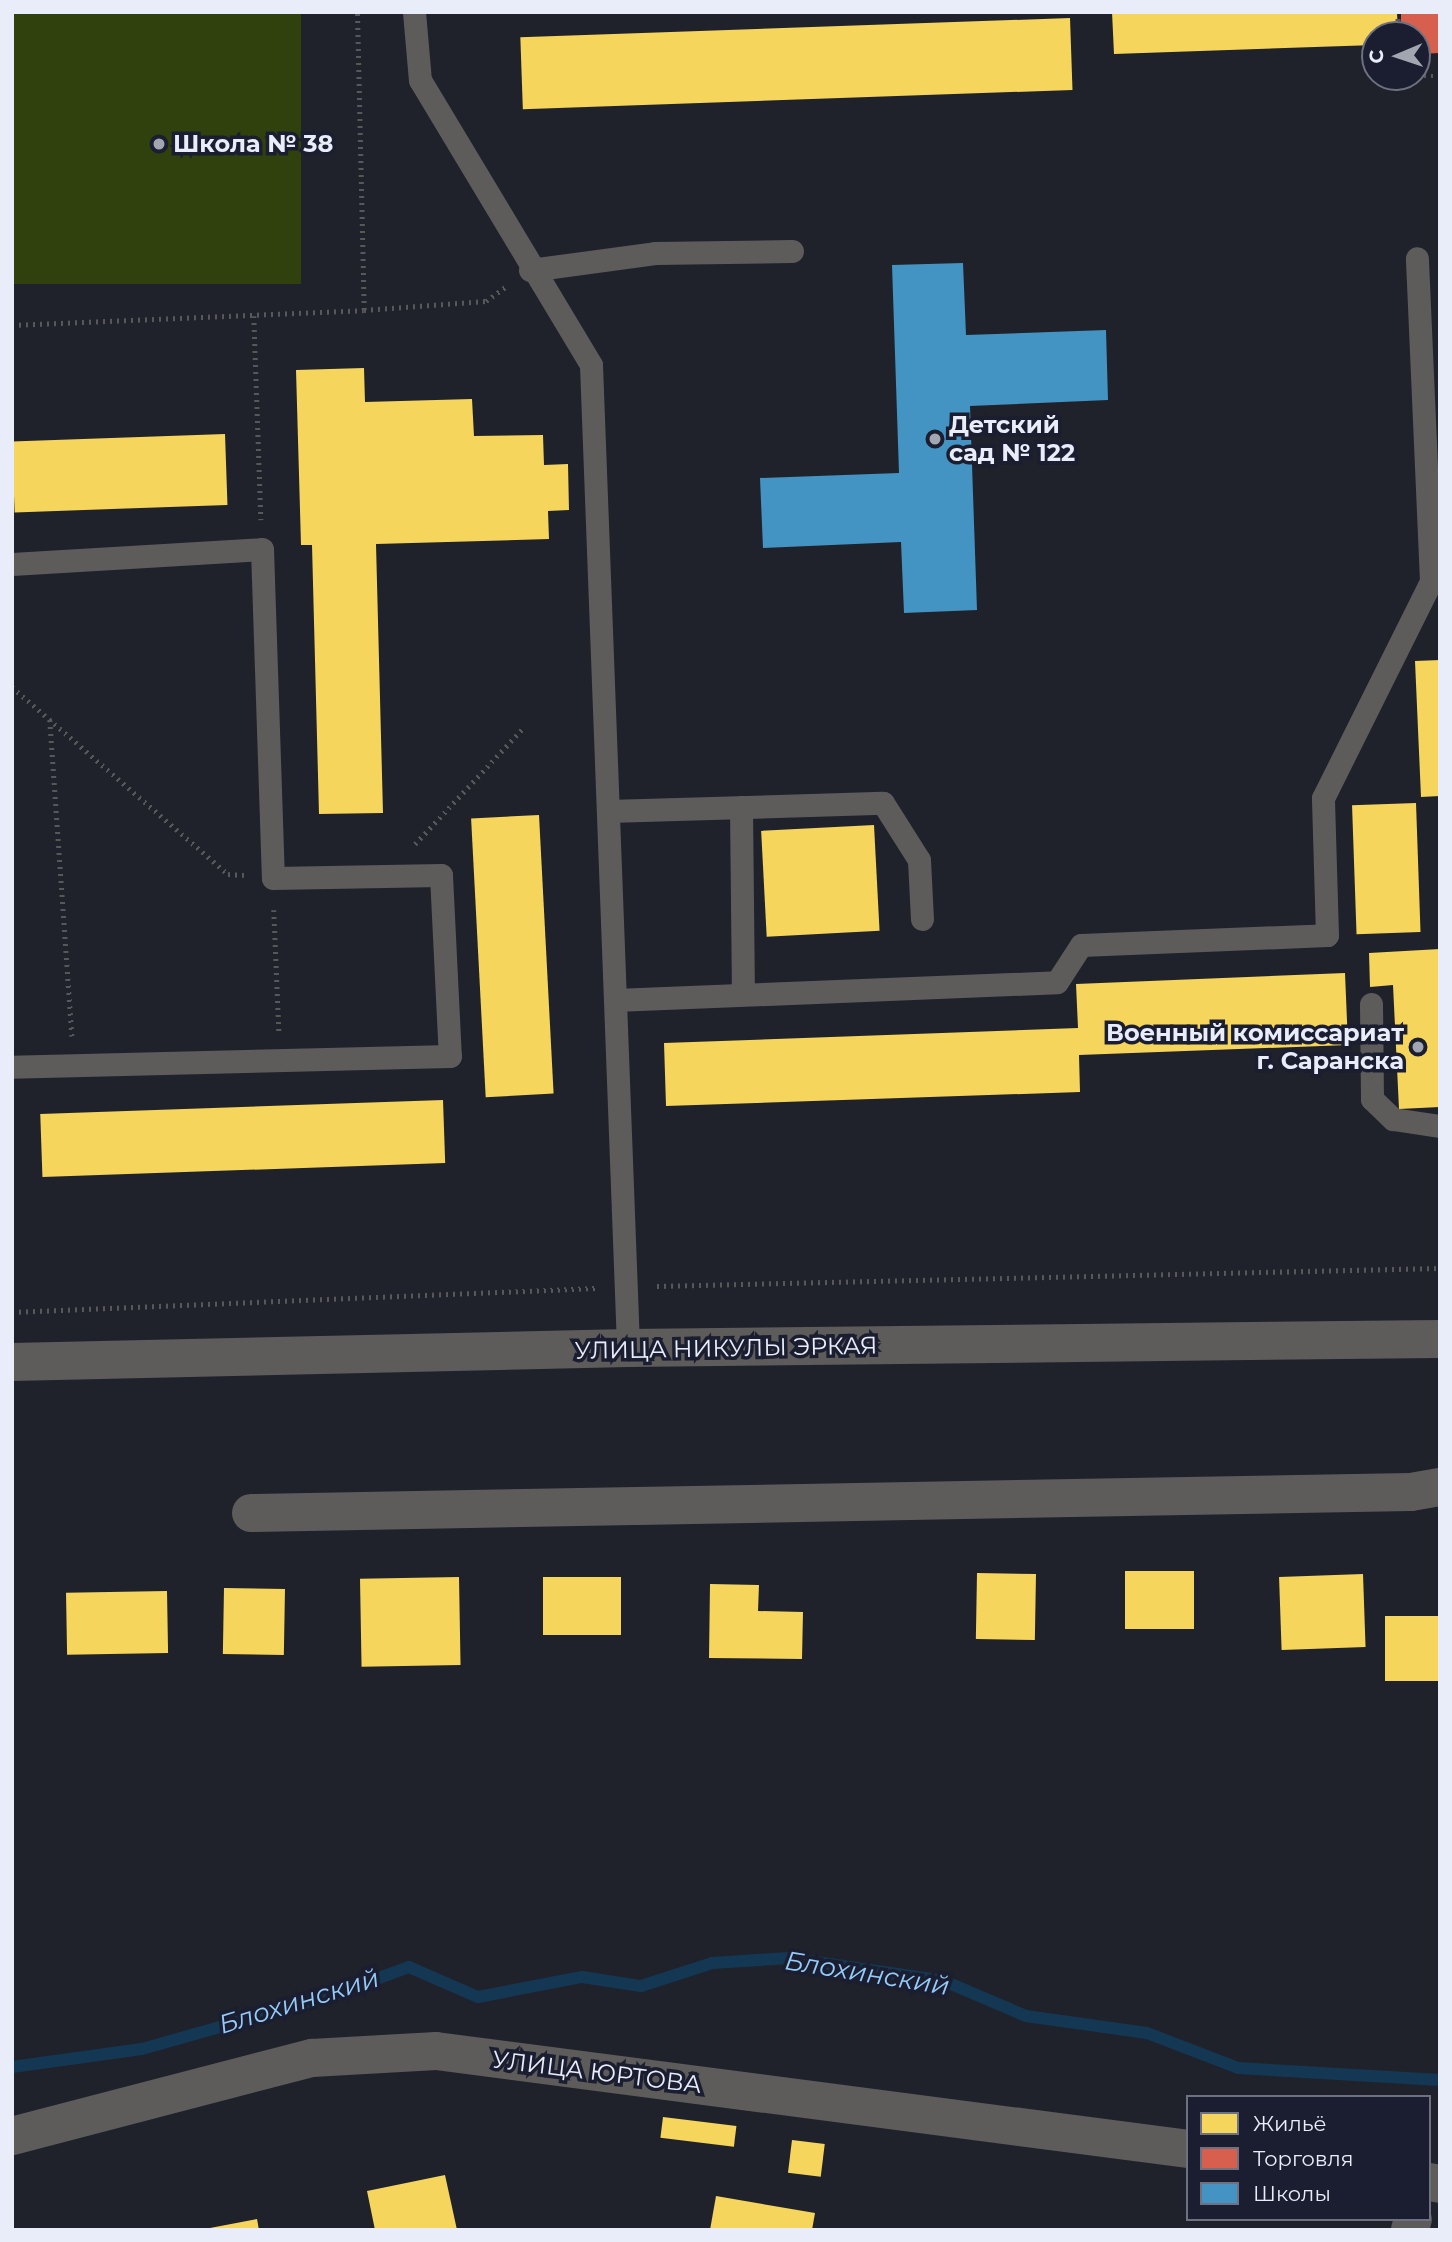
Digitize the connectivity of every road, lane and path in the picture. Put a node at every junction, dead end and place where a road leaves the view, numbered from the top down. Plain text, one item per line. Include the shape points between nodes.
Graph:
1 (357, 12) edge
2 (414, 12) edge
3 (792, 251) dead end
4 (1417, 258) dead end
5 (530, 270) junction
6 (365, 310) junction
7 (254, 316) junction
8 (12, 325) edge
9 (262, 549) junction
10 (12, 564) edge
11 (12, 687) edge
12 (50, 720) junction
13 (524, 727) dead end
14 (741, 807) junction
15 (608, 811) junction
16 (408, 875) junction
17 (273, 878) junction
18 (922, 919) dead end
19 (743, 994) junction
20 (615, 1000) junction
21 (1371, 1004) dead end
22 (280, 1059) junction
23 (74, 1065) junction
24 (12, 1067) edge
25 (1440, 1126) edge
26 (1440, 1268) edge
27 (628, 1287) junction
28 (12, 1312) edge
29 (1440, 1339) edge
30 (628, 1348) junction
31 (12, 1362) edge
32 (1440, 1487) edge
33 (251, 1513) dead end
34 (12, 2136) edge
35 (1186, 2150) edge

1 - 6 path
2 - 5 lane via 421,80
3 - 5 lane via 655,253
4 - 19 lane via 1431,581 1322,798 1327,934 1081,945 1057,982
5 - 6 path via 486,301
5 - 15 lane via 591,365
6 - 7 path
7 - 8 path
7 - 9 path
9 - 10 lane
9 - 17 lane
11 - 12 path
12 - 17 path via 228,874
12 - 23 path
13 - 16 path via 415,842
14 - 15 lane
14 - 18 lane via 883,803 919,860
14 - 19 lane via 746,933
15 - 20 lane
16 - 17 lane
16 - 22 lane via 441,875 450,1056
17 - 22 path
19 - 20 lane
20 - 27 lane
21 - 25 lane via 1372,1098 1393,1119
22 - 23 lane
23 - 24 lane
26 - 27 path
27 - 28 path
27 - 30 lane
29 - 30 street, УЛИЦА НИКУЛЫ ЭРКАЯ
30 - 31 street, УЛИЦА НИКУЛЫ ЭРКАЯ
32 - 33 street via 1397,1493
34 - 35 street, УЛИЦА ЮРТОВА via 312,2058 436,2051

